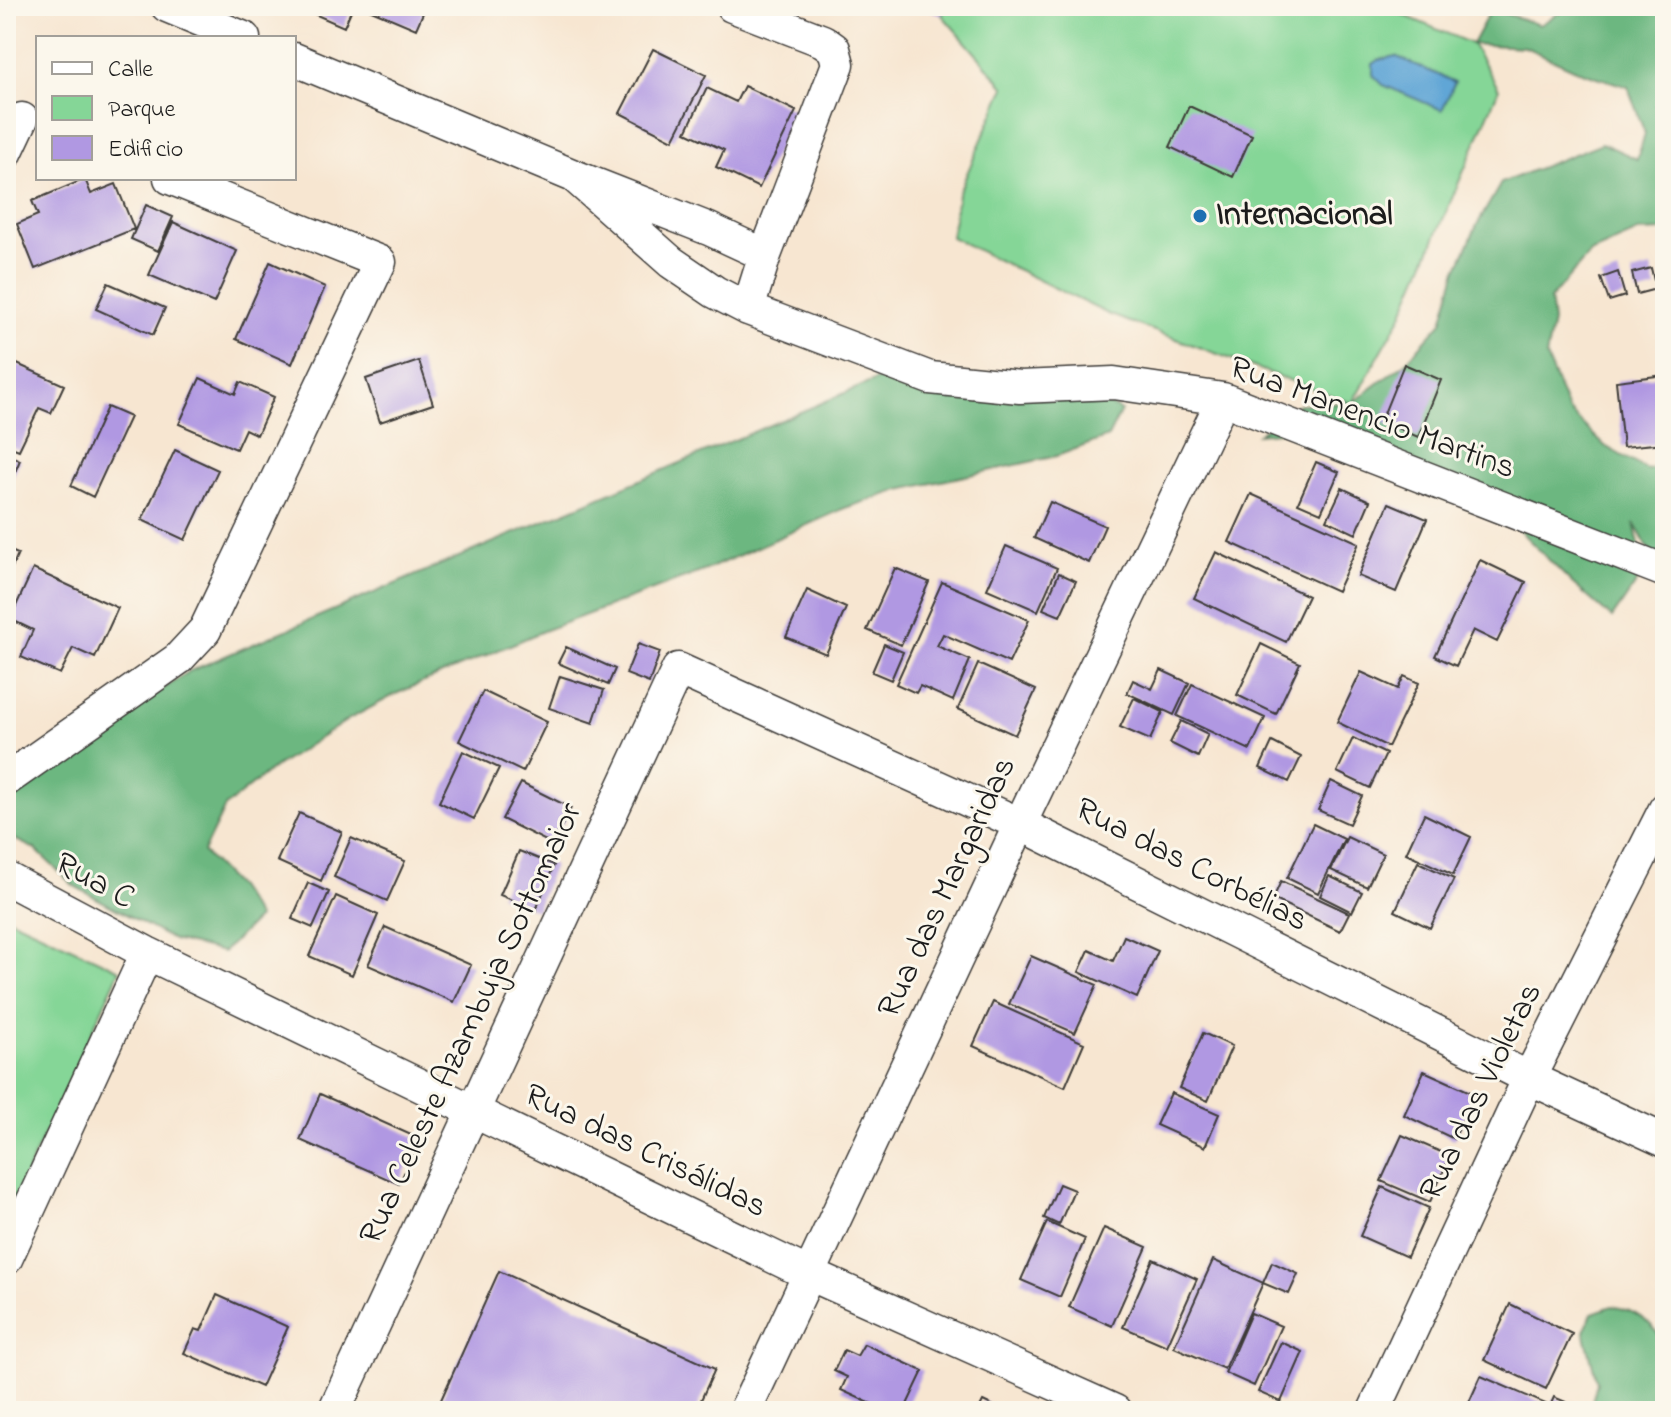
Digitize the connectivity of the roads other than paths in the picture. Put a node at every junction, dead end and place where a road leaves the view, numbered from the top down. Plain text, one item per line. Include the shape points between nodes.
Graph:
1 (167, 6) edge
2 (732, 6) edge
3 (239, 36) edge
4 (296, 60) edge
5 (22, 119) edge
6 (6, 153) edge
7 (574, 176) junction
8 (175, 180) edge
9 (765, 255) junction
10 (748, 309) junction
11 (1223, 399) junction
12 (1665, 571) edge
13 (678, 669) joint
14 (6, 780) edge
15 (1665, 809) edge
16 (1020, 824) junction
17 (6, 878) edge
18 (147, 953) junction
19 (1529, 1078) junction
20 (473, 1112) junction
21 (1665, 1141) edge
22 (6, 1259) edge
23 (809, 1274) junction
24 (334, 1411) edge
25 (745, 1411) edge
26 (1115, 1411) edge
27 (1374, 1411) edge

1 - 3 street
2 - 9 street via 823,41 834,49 838,64
4 - 7 street, Rua Manencio Martins
5 - 6 street
7 - 9 street, Rua Manencio Martins
7 - 10 street, Rua Manencio Martins via 671,262
8 - 14 street via 380,262 205,630 178,659
9 - 10 street
10 - 11 street, Rua Manencio Martins via 930,378 1020,387 1114,383
11 - 12 street, Rua Manencio Martins
11 - 16 street, Rua das Margaridas
13 - 16 street, Rua das Corbélias
13 - 20 street, Rua Celeste Azambuja Sottomaior
15 - 19 street, Rua das Violetas
16 - 19 street, Rua das Corbélias
16 - 23 street, Rua das Margaridas
17 - 18 street, Rua C
18 - 20 street, Rua das Crisálidas
18 - 22 street
19 - 21 street, Rua das Corbélias
19 - 27 street, Rua das Violetas
20 - 23 street, Rua das Crisálidas
20 - 24 street, Rua Celeste Azambuja Sottomaior
23 - 25 street, Rua das Margaridas
23 - 26 street, Rua das Crisálidas

